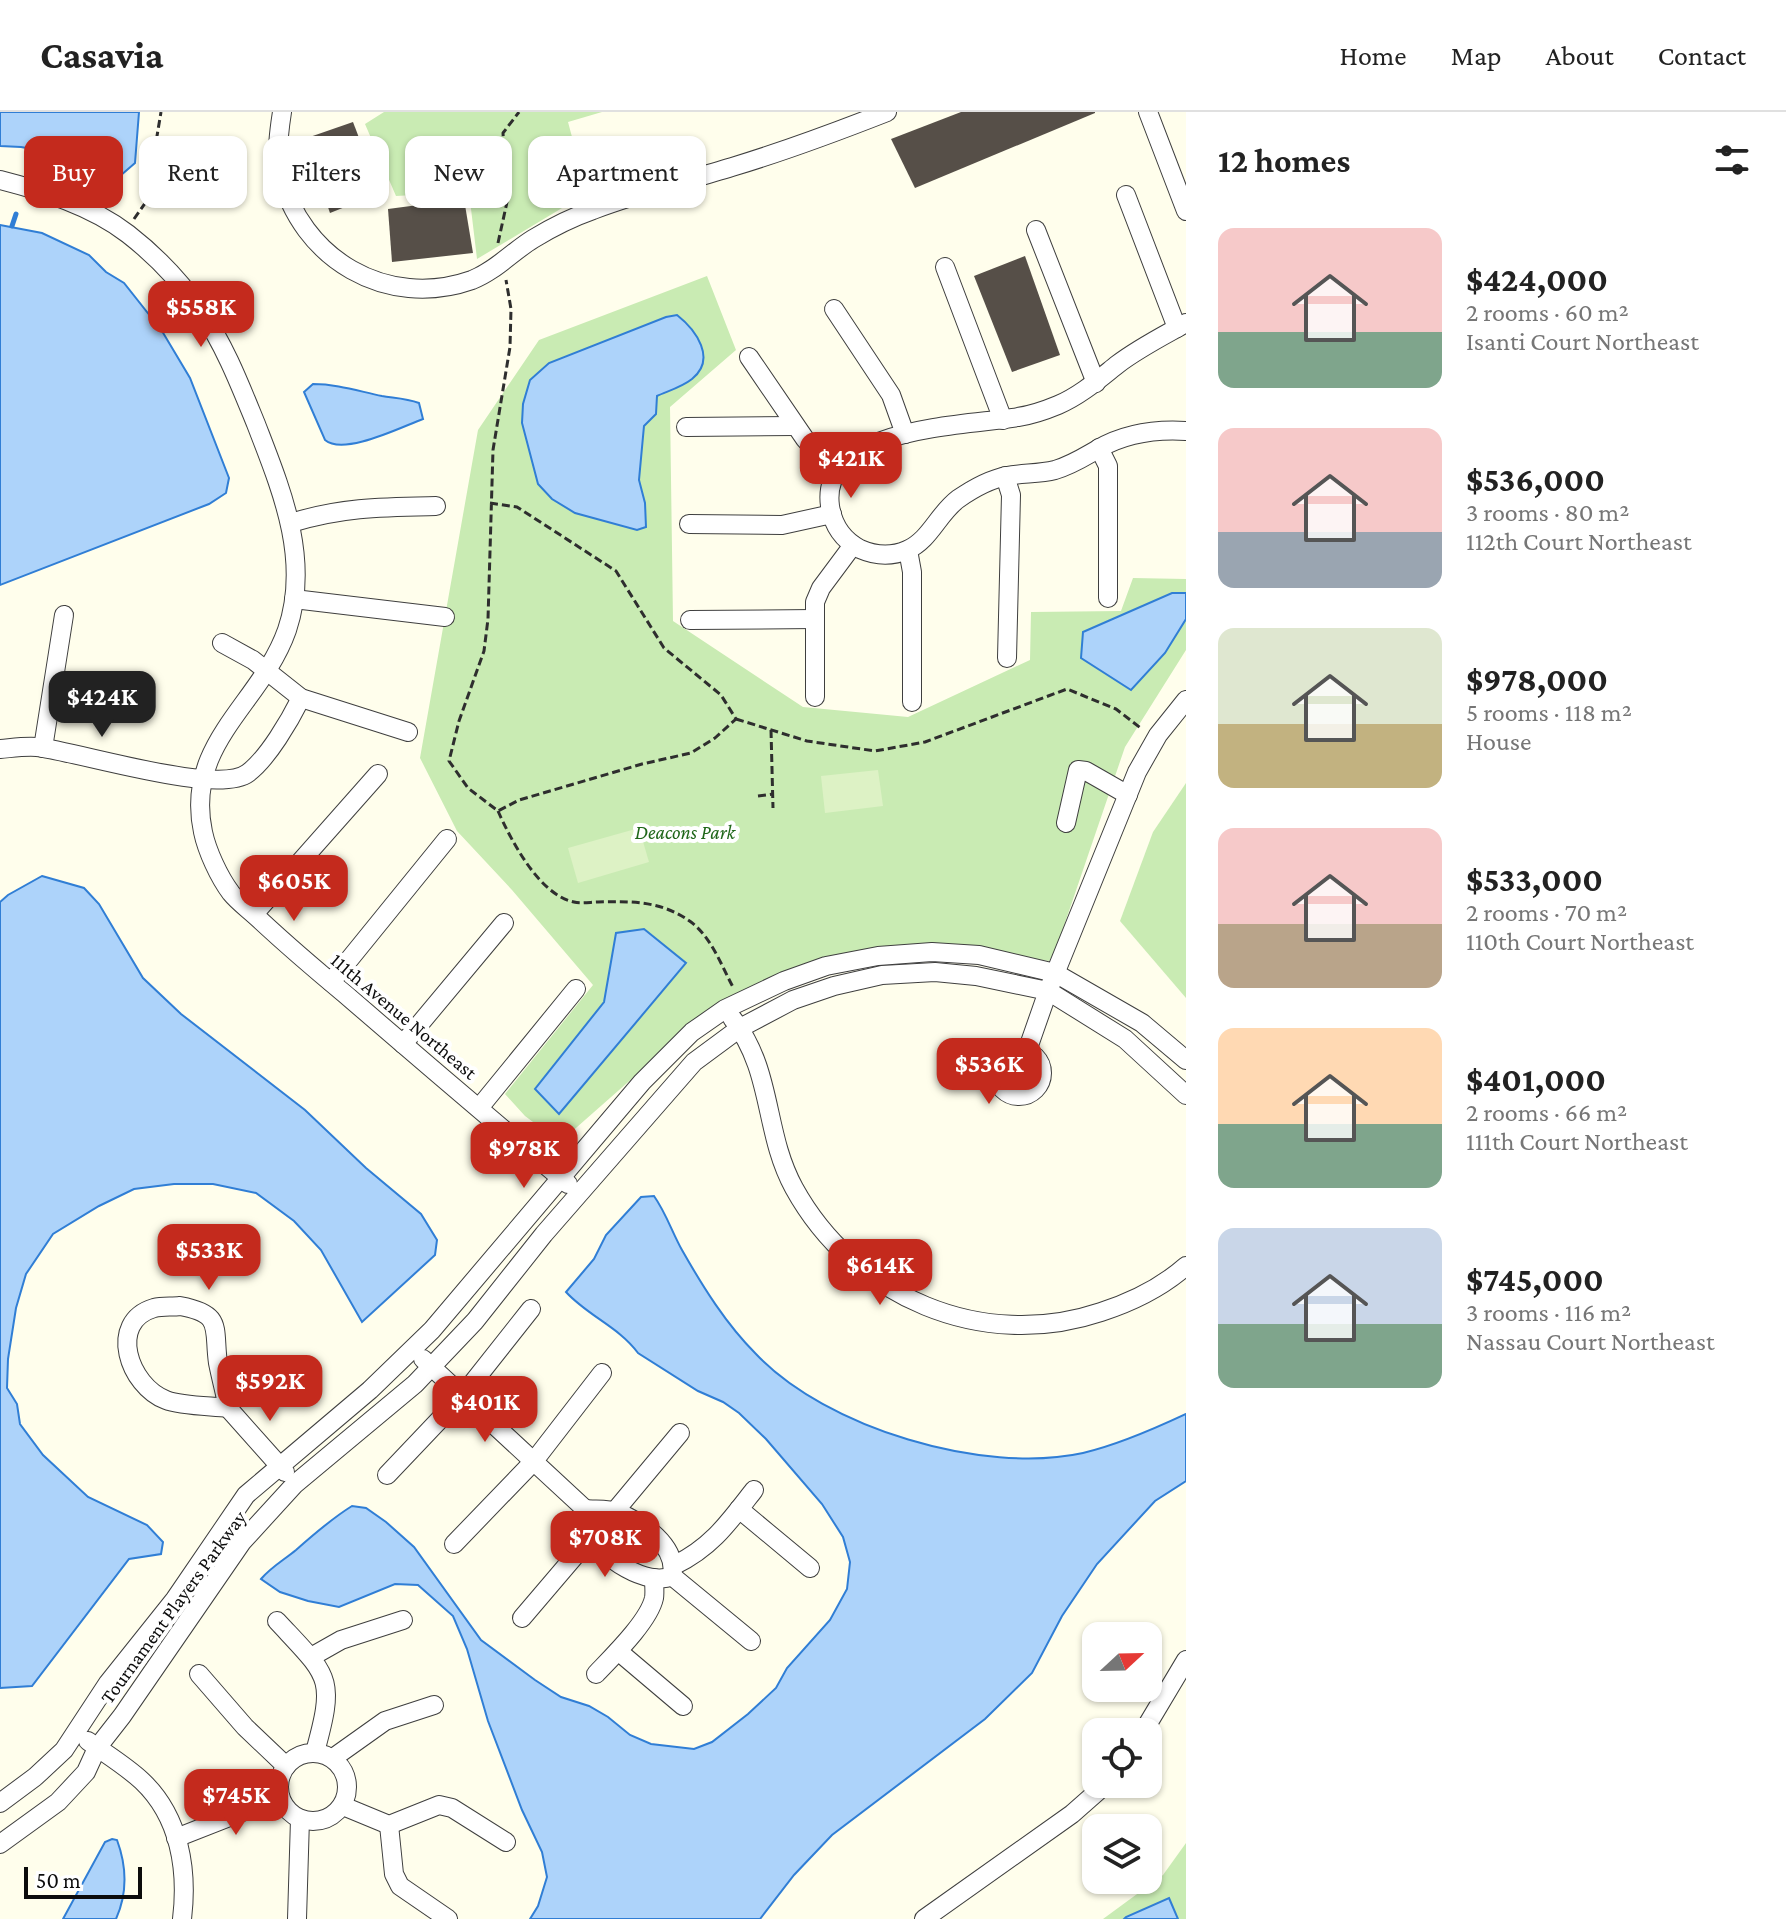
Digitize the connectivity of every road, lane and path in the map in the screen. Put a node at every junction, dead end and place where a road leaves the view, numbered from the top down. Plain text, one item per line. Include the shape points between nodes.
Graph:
1 (161, 112) edge
2 (282, 112) edge
3 (519, 112) edge
4 (887, 112) edge
5 (1148, 112) edge
6 (0, 180) edge
7 (1126, 195) dead end
8 (1186, 211) edge
9 (1036, 230) dead end
10 (126, 232) junction
11 (502, 263) junction
12 (945, 267) dead end
13 (834, 309) dead end
14 (1181, 326) edge
15 (749, 357) dead end
16 (1096, 383) junction
17 (1003, 420) junction
18 (795, 426) junction
19 (686, 427) dead end
20 (1186, 431) edge
21 (905, 434) junction
22 (1099, 448) junction
23 (840, 466) junction
24 (1005, 476) junction
25 (490, 503) junction
26 (436, 506) dead end
27 (832, 514) junction
28 (291, 523) junction
29 (689, 524) dead end
30 (853, 545) junction
31 (908, 550) junction
32 (1108, 598) dead end
33 (294, 599) junction
34 (64, 615) dead end
35 (445, 617) dead end
36 (815, 619) junction
37 (690, 620) dead end
38 (222, 643) dead end
39 (1007, 658) dead end
40 (267, 670) junction
41 (815, 697) dead end
42 (301, 698) junction
43 (1186, 700) edge
44 (912, 702) dead end
45 (736, 719) junction
46 (1142, 728) dead end
47 (771, 730) junction
48 (408, 732) dead end
49 (43, 748) junction
50 (0, 749) edge
51 (378, 774) dead end
52 (203, 778) junction
53 (773, 794) junction
54 (1128, 795) junction
55 (758, 796) dead end
56 (773, 808) dead end
57 (498, 811) junction
58 (1066, 823) dead end
59 (447, 839) dead end
60 (254, 914) junction
61 (504, 923) dead end
62 (1055, 973) junction
63 (331, 982) junction
64 (576, 989) dead end
65 (1048, 991) junction
66 (733, 1005) junction
67 (740, 1028) junction
68 (403, 1044) junction
69 (1027, 1051) dead end
70 (1186, 1060) edge
71 (1186, 1095) edge
72 (479, 1108) junction
73 (561, 1178) junction
74 (579, 1193) junction
75 (1186, 1266) edge
76 (531, 1309) dead end
77 (412, 1349) junction
78 (431, 1367) junction
79 (602, 1373) dead end
80 (463, 1395) junction
81 (228, 1408) junction
82 (680, 1433) dead end
83 (534, 1461) junction
84 (279, 1466) junction
85 (387, 1475) dead end
86 (295, 1484) junction
87 (754, 1490) dead end
88 (585, 1509) junction
89 (739, 1509) junction
90 (615, 1511) junction
91 (591, 1537) junction
92 (454, 1544) dead end
93 (810, 1568) dead end
94 (667, 1573) junction
95 (522, 1618) dead end
96 (403, 1620) dead end
97 (277, 1621) dead end
98 (751, 1641) dead end
99 (618, 1651) junction
100 (311, 1657) junction
101 (1186, 1660) edge
102 (199, 1674) dead end
103 (596, 1674) dead end
104 (434, 1705) dead end
105 (683, 1706) dead end
106 (1151, 1718) edge
107 (75, 1732) junction
108 (97, 1748) junction
109 (324, 1755) junction
110 (286, 1766) junction
111 (280, 1797) junction
112 (1090, 1798) edge
113 (0, 1803) edge
114 (343, 1806) junction
115 (300, 1819) junction
116 (389, 1825) junction
117 (176, 1838) junction
118 (506, 1842) dead end
119 (0, 1844) edge
120 (182, 1919) edge
121 (297, 1919) edge
122 (448, 1919) edge
123 (924, 1919) edge

1 - 10 path via 146,202
2 - 11 street via 279,170 289,200 334,260 361,276 415,288 474,279
3 - 11 path via 503,133 507,202 496,251
4 - 11 street via 792,148 590,210 532,240
5 - 8 street
6 - 10 street, 111th Avenue Northeast via 63,200
7 - 14 street
9 - 16 street
10 - 28 street, 111th Avenue Northeast via 180,284 220,341
11 - 25 path via 511,309 510,347
12 - 17 street
13 - 21 street via 891,395
14 - 16 street
15 - 18 street
16 - 17 street via 1044,410
17 - 21 street
18 - 19 street
18 - 23 street via 815,450
20 - 22 street via 1124,436
21 - 23 street via 855,452
22 - 24 street via 1057,470
22 - 32 street via 1108,466
23 - 27 street via 829,498
24 - 31 street via 957,500
24 - 39 street via 1011,495
25 - 45 path via 517,507 616,571 664,648 721,695
25 - 57 path via 484,651 449,761 468,788
26 - 28 street via 357,507
27 - 29 street via 782,525
27 - 30 street via 842,536
28 - 33 street, 111th Avenue Northeast
30 - 31 street via 890,556
30 - 36 street via 821,588
31 - 44 street
33 - 35 street
33 - 40 street, 111th Avenue Northeast via 287,629
34 - 49 street
36 - 37 street
36 - 41 street
38 - 40 street
40 - 42 street
40 - 52 street, 111th Avenue Northeast via 213,748
42 - 48 street
42 - 52 street via 286,729 248,774 226,780
43 - 54 street via 1158,735
45 - 47 path
45 - 57 path via 691,753 519,800
46 - 47 path via 1116,709 1067,689 925,742 875,751
47 - 53 path
49 - 50 street
49 - 52 street
51 - 60 street
52 - 60 street, 111th Avenue Northeast via 203,833 212,857 230,892
53 - 55 path
53 - 56 path
54 - 58 street via 1078,770
54 - 62 street
57 - 66 path via 512,842 556,894 574,902 642,901 692,923 704,935
59 - 63 street
60 - 63 street, 111th Avenue Northeast
61 - 68 street
62 - 65 street
62 - 66 street, Tournament Players Parkway via 979,955 878,956 826,966
62 - 70 street, Tournament Players Parkway via 1142,1023
63 - 68 street, 111th Avenue Northeast
64 - 72 street
65 - 67 street, Tournament Players Parkway via 935,972 882,975 793,1000
65 - 69 street
65 - 71 street, Tournament Players Parkway via 1125,1039
66 - 67 street
66 - 73 street, Tournament Players Parkway via 692,1032 642,1082
67 - 74 street, Tournament Players Parkway via 694,1062
67 - 75 street via 758,1064 775,1142 793,1187 837,1248 886,1287 966,1320 1025,1326 1070,1321 1118,1306 1148,1293
68 - 72 street, 111th Avenue Northeast
72 - 73 street, 111th Avenue Northeast
73 - 74 street, 111th Avenue Northeast
73 - 77 street, Tournament Players Parkway
74 - 78 street, Tournament Players Parkway
76 - 80 street
77 - 78 street
77 - 84 street, Tournament Players Parkway
78 - 80 street
78 - 86 street, Tournament Players Parkway
79 - 83 street
80 - 83 street
80 - 85 street
81 - 81 street via 218,1332 210,1319 180,1306 154,1308 135,1320 126,1342 131,1368 145,1385 165,1400
81 - 84 street
82 - 90 street
83 - 88 street
83 - 92 street
84 - 86 street
84 - 107 street, Tournament Players Parkway via 246,1495
86 - 108 street, Tournament Players Parkway via 242,1542
87 - 89 street
88 - 90 street
88 - 91 street
89 - 93 street
89 - 94 street via 708,1546
90 - 94 street via 641,1525 667,1549
91 - 94 street via 618,1563
91 - 95 street
94 - 98 street
94 - 99 street via 650,1609
96 - 100 street via 341,1640
97 - 100 street
99 - 103 street
99 - 105 street
100 - 109 street via 328,1691
101 - 106 street
102 - 110 street
104 - 109 street via 385,1721
107 - 108 street
107 - 113 street, Tournament Players Parkway via 64,1750
108 - 117 street via 150,1790
108 - 119 street, Tournament Players Parkway via 86,1772 58,1802
109 - 110 street via 296,1757
109 - 114 street via 343,1768 348,1784
110 - 111 street
111 - 115 street
111 - 117 street
112 - 123 street
114 - 115 street via 317,1822
114 - 116 street
115 - 121 street
116 - 118 street via 439,1805
116 - 122 street via 400,1886
117 - 120 street via 183,1862

